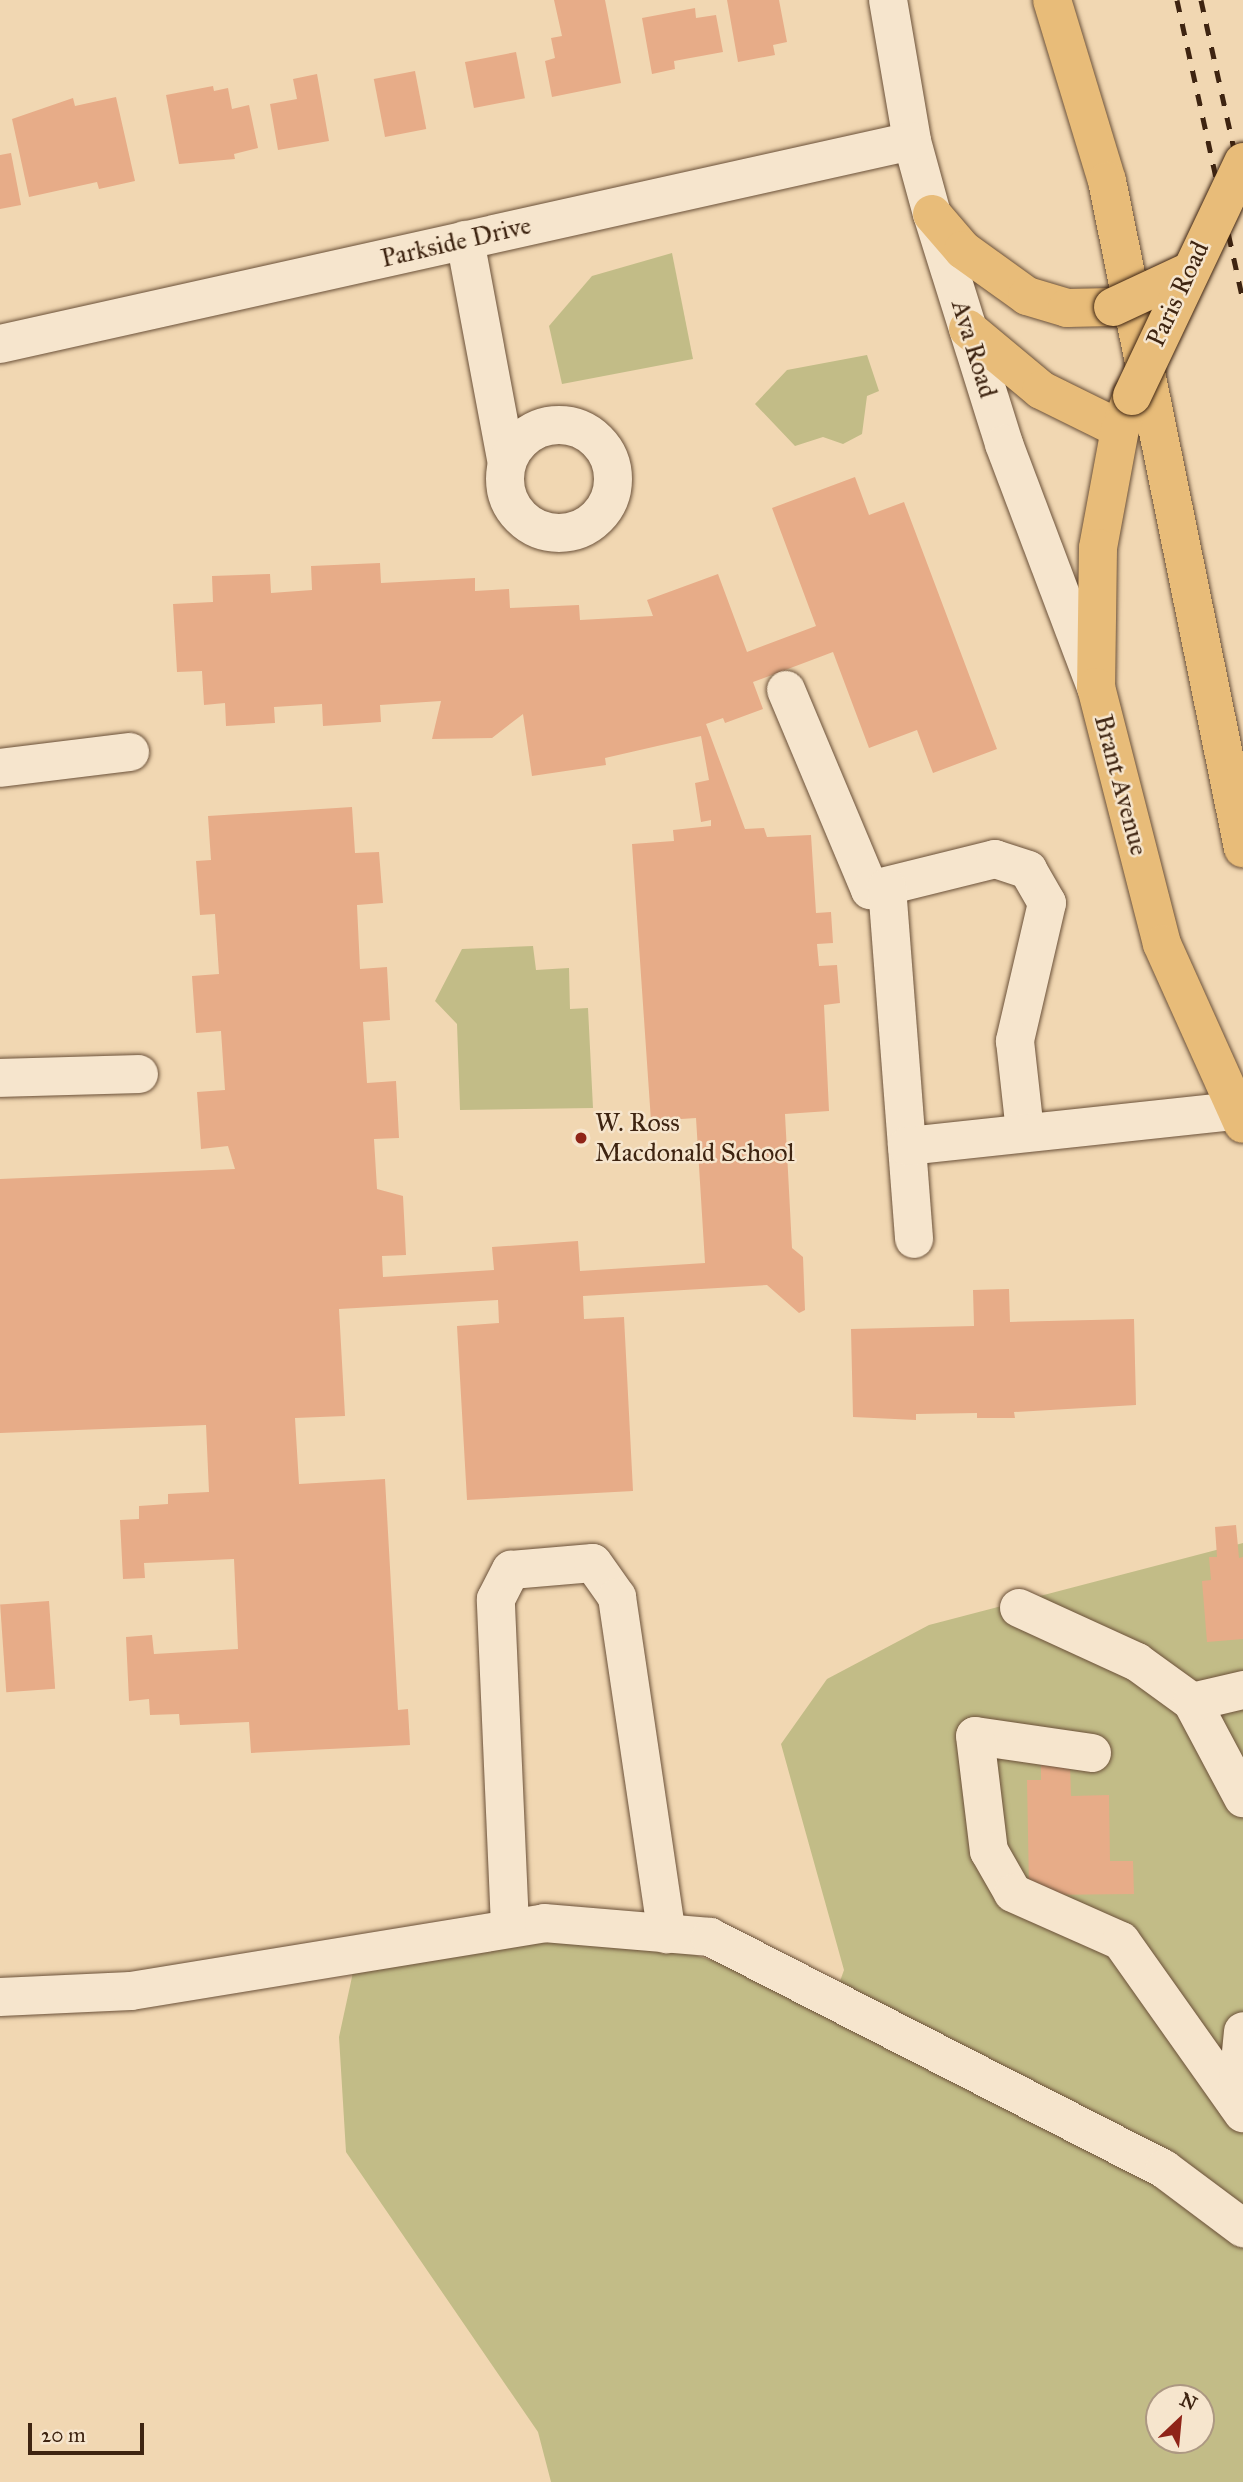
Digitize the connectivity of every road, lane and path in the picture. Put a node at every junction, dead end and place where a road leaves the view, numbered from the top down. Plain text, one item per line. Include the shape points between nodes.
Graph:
1 (888, 0) edge
2 (1052, 0) edge
3 (912, 141) junction
4 (1243, 162) edge
5 (932, 214) junction
6 (465, 240) junction
7 (1186, 273) junction
8 (968, 329) junction
9 (0, 344) edge
10 (1126, 412) junction
11 (506, 459) dead end
12 (1096, 687) junction
13 (786, 690) dead end
14 (130, 752) dead end
15 (0, 768) edge
16 (1243, 848) edge
17 (887, 887) junction
18 (139, 1074) dead end
19 (0, 1078) edge
20 (1240, 1117) edge
21 (1025, 1132) junction
22 (907, 1146) junction
23 (914, 1239) dead end
24 (1019, 1608) dead end
25 (1243, 1690) edge
26 (1192, 1702) junction
27 (1092, 1753) dead end
28 (1243, 1798) edge
29 (510, 1926) junction
30 (667, 1934) junction
31 (0, 1997) edge
32 (1243, 2031) edge
33 (1240, 2108) edge
34 (1243, 2228) edge

1 - 3 street, Ava Road
2 - 16 main road via 1107,181
3 - 5 street, Ava Road
3 - 6 street, Parkside Drive
4 - 7 main road, Paris Road, bridge
5 - 7 main road, bridge via 963,250 1027,296 1067,308 1113,307
5 - 8 street, Ava Road
6 - 9 street, Parkside Drive
6 - 11 street
7 - 10 main road, Paris Road, bridge
8 - 10 main road via 1041,390
8 - 12 street, Ava Road via 1004,444
10 - 12 main road, Brant Avenue via 1098,548
12 - 20 main road, Brant Avenue via 1163,944
13 - 17 street via 870,890
14 - 15 street
17 - 21 street via 995,859 1028,870 1035,881 1047,903 1015,1041
17 - 22 street
18 - 19 street
20 - 21 street
21 - 22 street
22 - 23 street
24 - 26 street via 1136,1662
25 - 26 street
26 - 28 street
27 - 33 street via 975,1736 989,1851 1013,1893 1121,1941
29 - 30 street via 544,1923
29 - 30 street via 496,1599 511,1570 593,1563 617,1597
29 - 31 street via 131,1990
30 - 34 street via 710,1937 1152,2162
32 - 33 street

